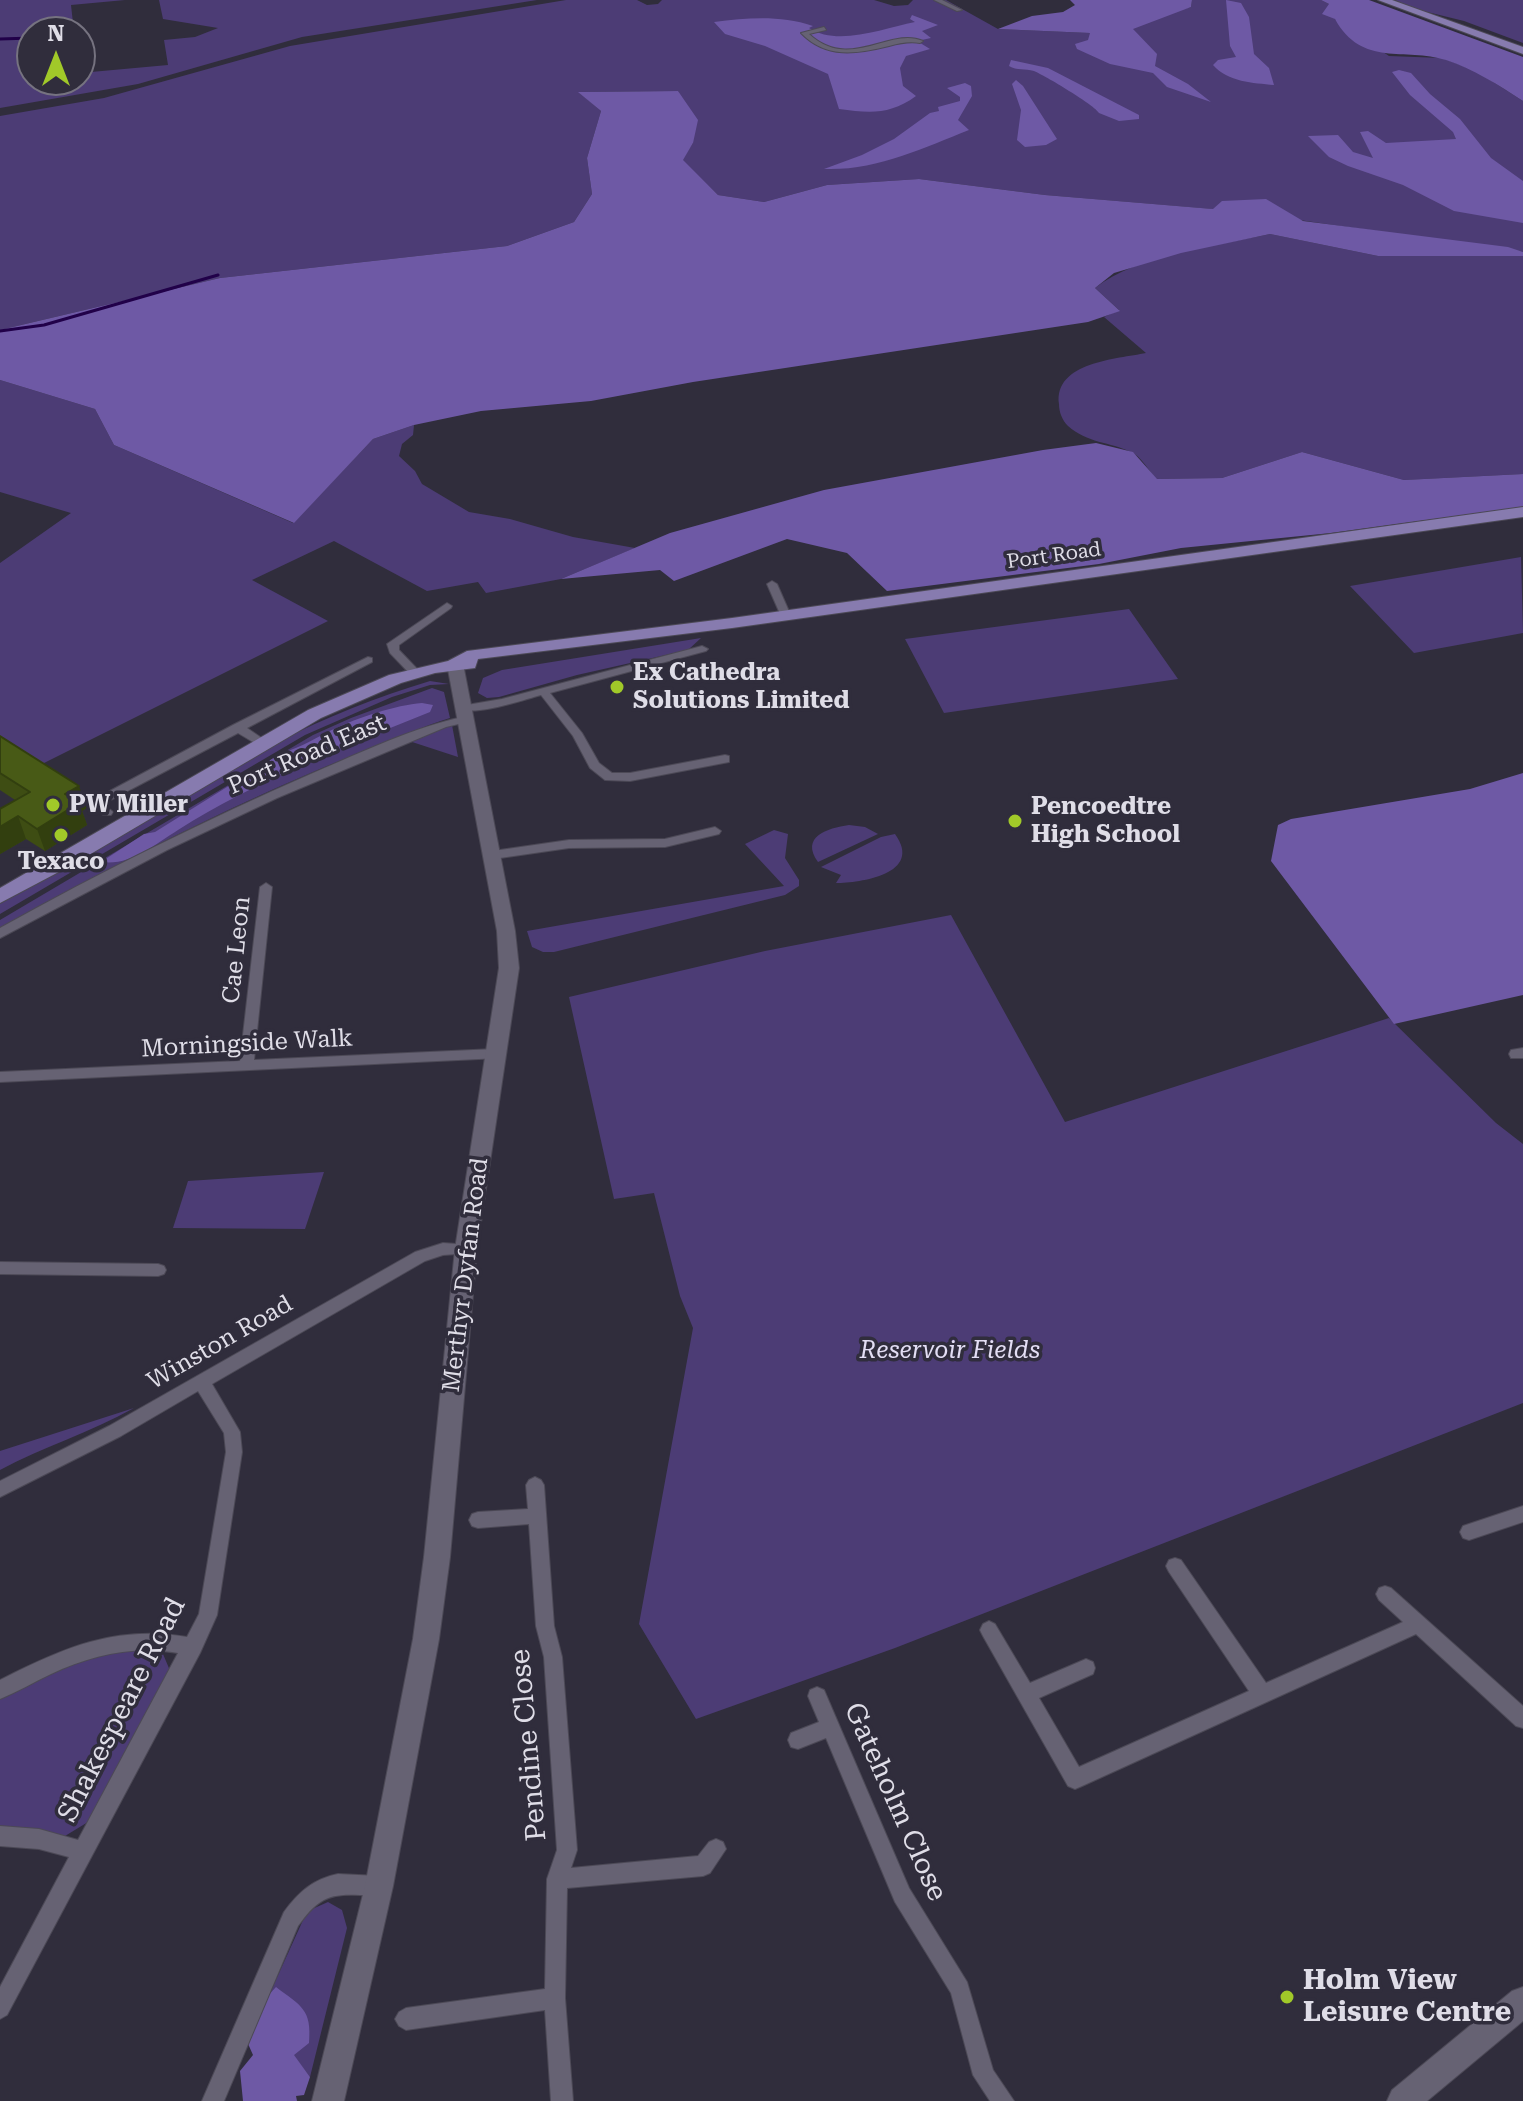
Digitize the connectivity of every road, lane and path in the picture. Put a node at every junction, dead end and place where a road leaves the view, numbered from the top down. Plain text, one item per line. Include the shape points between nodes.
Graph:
1 (937, 0) edge
2 (1383, 0) edge
3 (959, 10) dead end
4 (824, 29) dead end
5 (920, 41) dead end
6 (1523, 51) edge
7 (1523, 512) edge
8 (772, 584) dead end
9 (447, 606) dead end
10 (786, 616) junction
11 (702, 649) dead end
12 (368, 660) dead end
13 (455, 664) junction
14 (416, 674) junction
15 (543, 691) junction
16 (466, 714) junction
17 (237, 727) junction
18 (262, 743) junction
19 (725, 759) dead end
20 (107, 812) dead end
21 (715, 831) dead end
22 (493, 855) junction
23 (266, 887) dead end
24 (0, 896) edge
25 (0, 934) edge
26 (495, 1054) junction
27 (246, 1066) junction
28 (0, 1077) edge
29 (466, 1249) junction
30 (0, 1268) edge
31 (158, 1270) dead end
32 (201, 1381) junction
33 (535, 1485) dead end
34 (0, 1489) edge
35 (1523, 1514) edge
36 (537, 1516) junction
37 (478, 1520) dead end
38 (1469, 1532) dead end
39 (1175, 1566) dead end
40 (1385, 1594) dead end
41 (1418, 1624) junction
42 (989, 1630) dead end
43 (193, 1647) junction
44 (1086, 1668) dead end
45 (0, 1690) edge
46 (1026, 1694) junction
47 (1262, 1694) junction
48 (817, 1696) dead end
49 (1523, 1719) edge
50 (831, 1727) junction
51 (798, 1740) dead end
52 (0, 1836) edge
53 (716, 1849) dead end
54 (81, 1851) junction
55 (557, 1879) junction
56 (379, 1886) junction
57 (555, 1998) junction
58 (1523, 2002) edge
59 (0, 2008) edge
60 (406, 2019) dead end
61 (213, 2101) edge
62 (328, 2101) edge
63 (562, 2101) edge
64 (1003, 2101) edge
65 (1403, 2101) edge

1 - 3 street
2 - 6 main road
4 - 5 street via 804,33 828,52
7 - 10 main road, Port Road
8 - 10 street
9 - 14 street via 393,644
10 - 13 main road, Port Road
11 - 15 street, Port Road East
12 - 17 street
13 - 14 main road, Port Road East
13 - 16 street, Merthyr Dyfan Road
14 - 18 main road, Port Road East via 336,704
15 - 16 street, Port Road East
15 - 19 street via 602,774 630,777
16 - 22 street, Merthyr Dyfan Road
16 - 25 street, Port Road East via 310,777 138,859
17 - 18 street
17 - 20 street via 89,801
18 - 24 main road, Port Road East
21 - 22 street via 665,843 569,844
22 - 26 street, Merthyr Dyfan Road via 509,956
23 - 27 street, Cae Leon
26 - 27 street, Morningside Walk
26 - 29 street, Merthyr Dyfan Road
27 - 28 street, Morningside Walk
29 - 32 street, Winston Road via 420,1256
29 - 56 street, Merthyr Dyfan Road via 437,1557
30 - 31 street
32 - 34 street, Winston Road
32 - 43 street, Shakespeare Road via 232,1432 234,1452 208,1615
33 - 36 street, Pendine Close
35 - 38 street
36 - 37 street
36 - 55 street, Pendine Close via 567,1850
39 - 47 street
40 - 41 street
41 - 47 street
41 - 49 street
42 - 46 street
43 - 45 street via 159,1639 88,1649
43 - 54 street, Shakespeare Road
44 - 46 street
46 - 47 street via 1075,1779
48 - 50 street, Gateholm Close
50 - 51 street
50 - 64 street, Gateholm Close via 902,1895 960,1989 984,2075
52 - 54 street via 39,1839
53 - 55 street via 703,1866
54 - 59 street, Shakespeare Road
55 - 57 street, Pendine Close
56 - 61 street via 346,1883 307,1895 291,1919
56 - 62 street, Merthyr Dyfan Road
57 - 60 street
57 - 63 street, Pendine Close
58 - 65 street

